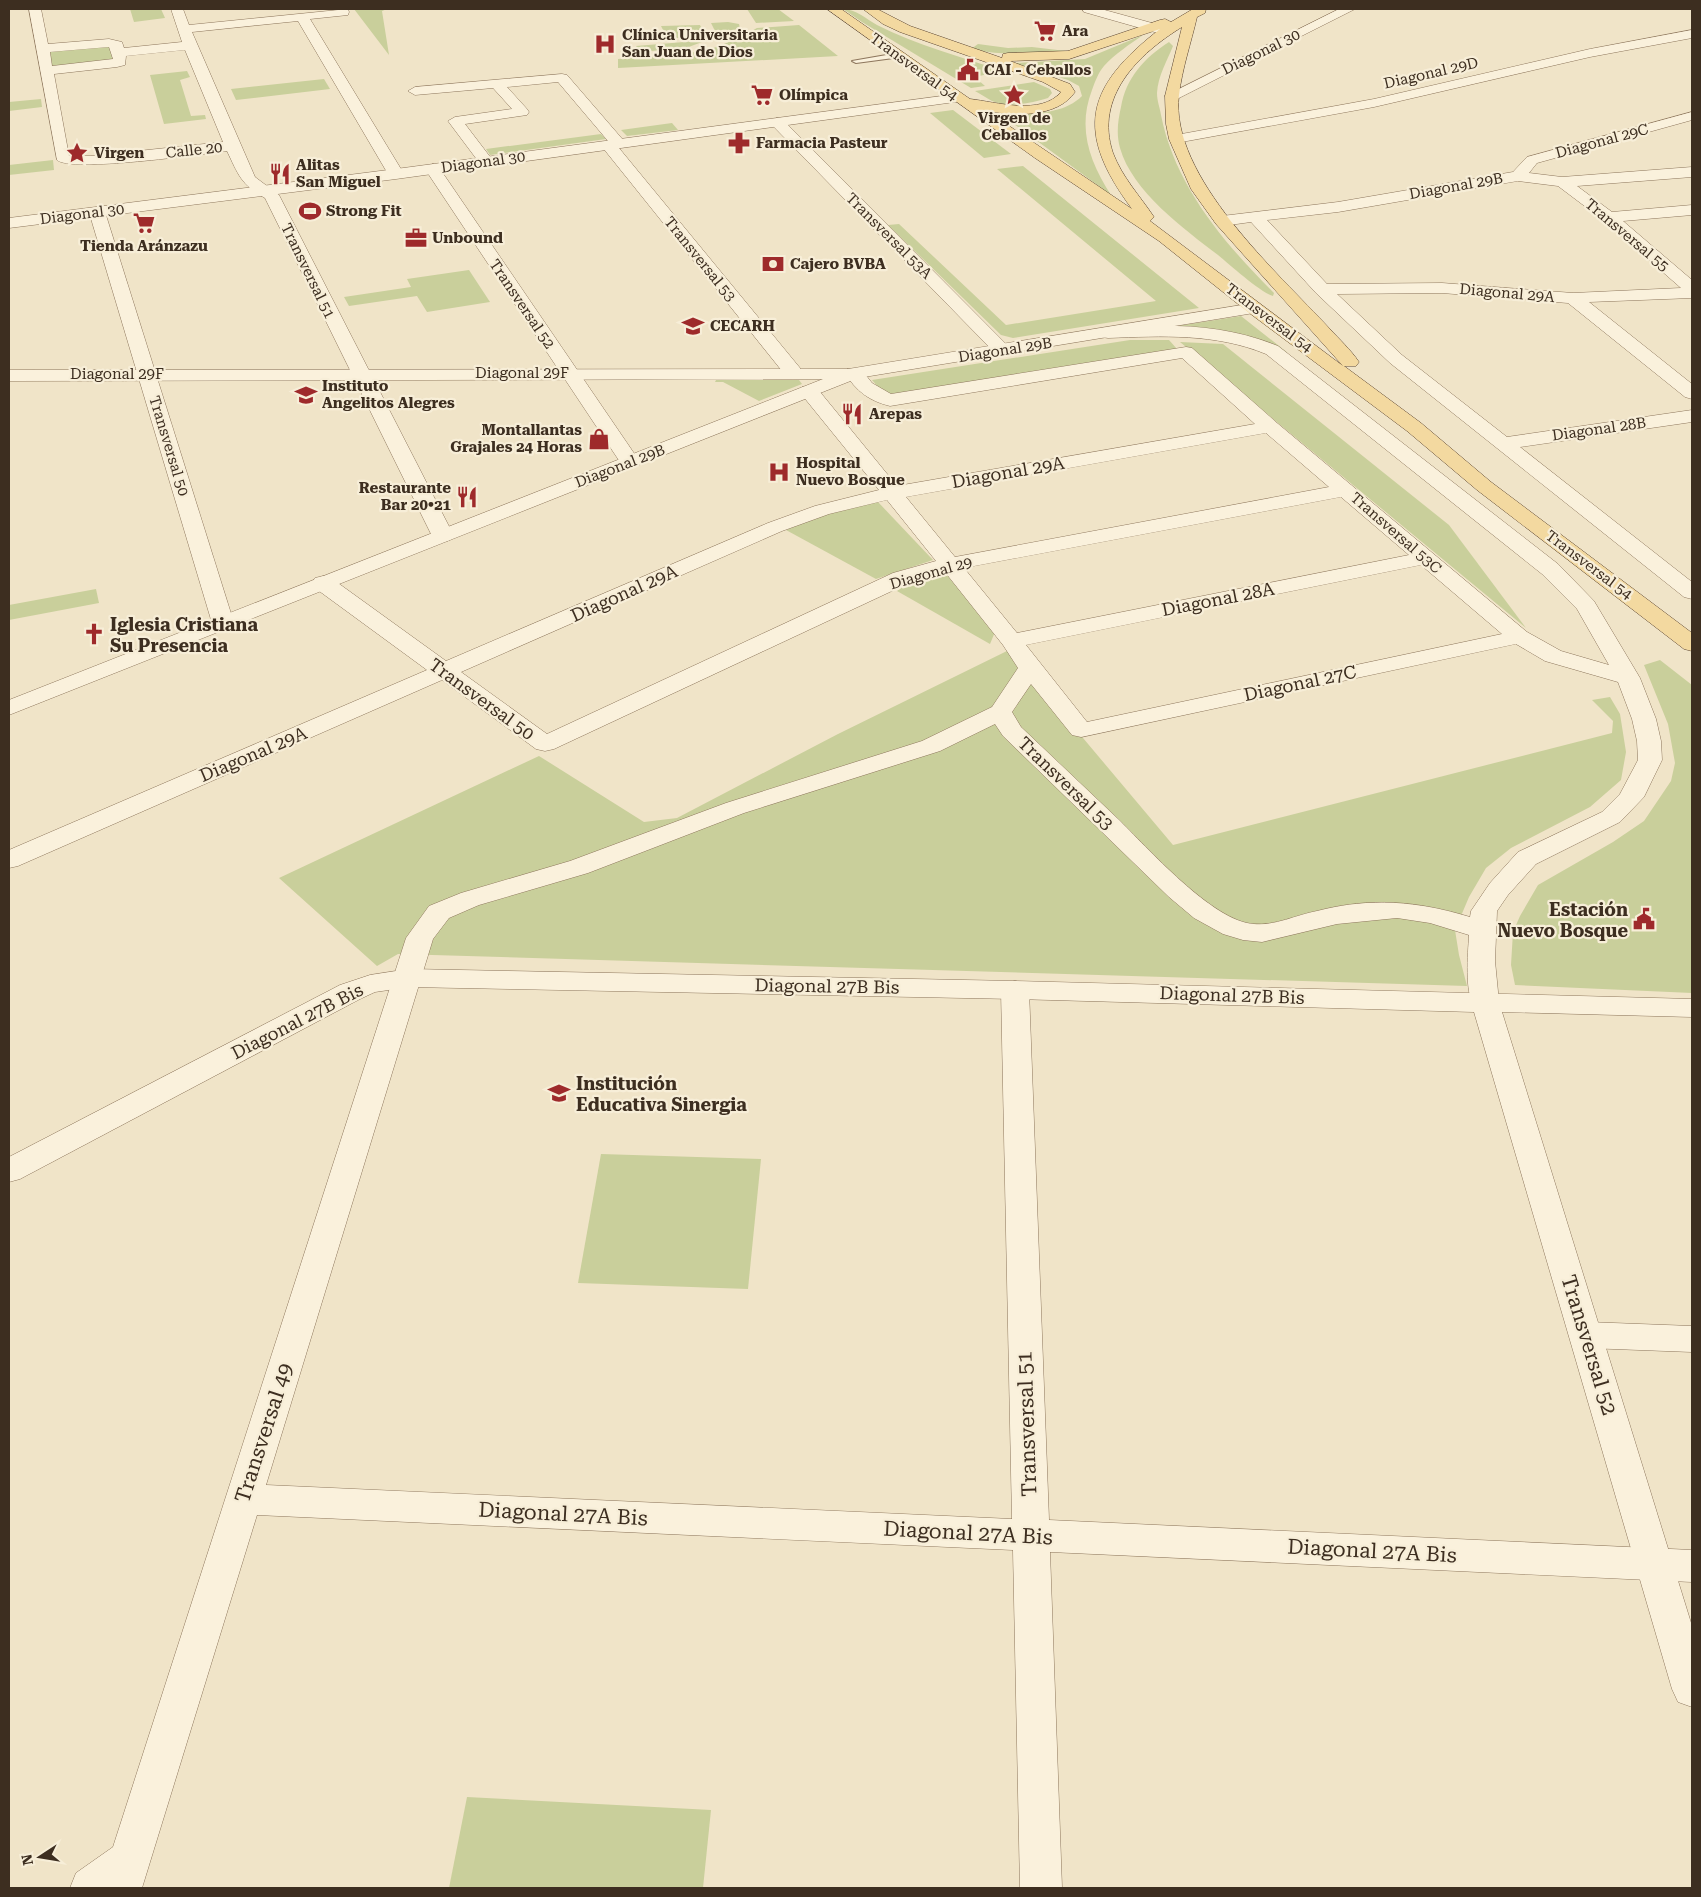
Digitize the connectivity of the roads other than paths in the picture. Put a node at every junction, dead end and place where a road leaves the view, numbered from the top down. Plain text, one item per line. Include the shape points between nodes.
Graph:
1 (35, 9) edge
2 (177, 9) edge
3 (833, 9) edge
4 (869, 9) edge
5 (1088, 9) edge
6 (1349, 9) edge
7 (343, 12) dead end
8 (1197, 12) edge
9 (302, 16) junction
10 (184, 28) junction
11 (1159, 29) junction
12 (1692, 34) edge
13 (190, 45) junction
14 (42, 49) junction
15 (967, 52) junction
16 (118, 53) junction
17 (898, 55) junction
18 (856, 61) dead end
19 (46, 71) junction
20 (496, 83) junction
21 (415, 91) dead end
22 (1172, 96) junction
23 (958, 98) junction
24 (1692, 116) edge
25 (777, 122) junction
26 (1176, 139) junction
27 (613, 145) junction
28 (232, 146) junction
29 (486, 162) junction
30 (433, 169) junction
31 (1692, 172) edge
32 (396, 174) junction
33 (1518, 176) junction
34 (1562, 182) junction
35 (263, 191) junction
36 (1692, 210) edge
37 (97, 212) junction
38 (1255, 217) junction
39 (1609, 217) junction
40 (1222, 221) junction
41 (9, 223) edge
42 (1165, 238) junction
43 (1692, 270) edge
44 (1670, 271) junction
45 (1322, 289) junction
46 (1692, 289) edge
47 (1692, 293) edge
48 (1573, 298) junction
49 (1254, 308) junction
50 (1108, 333) junction
51 (1002, 350) junction
52 (793, 372) junction
53 (568, 373) junction
54 (146, 374) junction
55 (359, 374) junction
56 (854, 374) junction
57 (9, 375) edge
58 (809, 392) junction
59 (1692, 393) edge
60 (1692, 416) edge
61 (1270, 427) junction
62 (1414, 427) junction
63 (1506, 443) junction
64 (630, 462) junction
65 (1346, 490) junction
66 (892, 493) junction
67 (443, 536) junction
68 (1424, 558) junction
69 (950, 564) junction
70 (323, 584) junction
71 (1692, 592) edge
72 (223, 623) junction
73 (1519, 637) junction
74 (1012, 641) junction
75 (1692, 644) edge
76 (1030, 668) junction
77 (445, 671) junction
78 (1628, 678) junction
79 (9, 708) edge
80 (1000, 712) junction
81 (544, 744) joint
82 (9, 860) edge
83 (1483, 930) junction
84 (409, 978) junction
85 (1015, 990) junction
86 (1485, 1002) junction
87 (1692, 1008) edge
88 (9, 1171) edge
89 (1587, 1335) junction
90 (1692, 1339) edge
91 (243, 1499) junction
92 (1031, 1536) junction
93 (1655, 1564) junction
94 (1692, 1566) edge
95 (1692, 1689) edge
96 (125, 1875) edge
97 (91, 1888) edge
98 (1041, 1888) edge

1 - 14 street
2 - 10 street, Transversal 51
3 - 17 main road, Transversal 54
4 - 15 main road, Transversal 54 via 905,30
5 - 11 street
6 - 22 street, Diagonal 30
7 - 9 street
8 - 11 main road
8 - 22 main road
9 - 10 street
9 - 32 street
10 - 13 street, Transversal 51
11 - 15 main road via 1063,56 1007,57
11 - 42 main road via 1110,84 1100,128 1115,177
12 - 26 street, Diagonal 29D via 1590,53 1374,103
13 - 16 street
13 - 28 street, Transversal 51
14 - 16 street via 112,43 117,45
14 - 19 street
15 - 23 main road via 1048,79 1065,87 1068,92 1057,103 1022,109 992,108
16 - 19 street via 120,62 115,64
17 - 18 lane
17 - 23 main road, Transversal 54
19 - 28 street, Calle 20 via 62,157 67,161
20 - 21 street, Transversal 53
20 - 27 street, Transversal 53 via 562,78
20 - 29 street via 522,112 455,121
22 - 26 main road
23 - 25 street, Diagonal 30
23 - 42 main road, Transversal 54
24 - 33 street, Diagonal 29C via 1532,160
25 - 27 street, Diagonal 30
25 - 51 street, Transversal 53A
26 - 40 main road via 1199,189
27 - 29 street, Diagonal 30
27 - 52 street, Transversal 53
28 - 35 street, Transversal 51 via 248,179
29 - 30 street, Diagonal 30
30 - 32 street, Diagonal 30
30 - 53 street, Transversal 52
31 - 34 street, Diagonal 29B
32 - 35 street, Diagonal 30
33 - 34 street, Diagonal 29B
33 - 38 street, Diagonal 29B via 1338,207
34 - 39 street, Transversal 55
35 - 37 street, Diagonal 30
35 - 55 street, Transversal 51 via 271,195
36 - 39 street
37 - 41 street, Diagonal 30
37 - 54 street, Transversal 50
38 - 40 street, Diagonal 29B
38 - 45 street
39 - 44 street, Transversal 55
40 - 62 main road via 1326,338
42 - 49 main road, Transversal 54
43 - 44 street
44 - 46 street, Transversal 55
45 - 48 street, Diagonal 29A via 1442,288
45 - 63 street via 1396,359
47 - 48 street, Diagonal 29A
48 - 59 street
49 - 50 street, Diagonal 29B
49 - 62 main road, Transversal 54
50 - 51 street, Diagonal 29B
50 - 78 street, Transversal 52 via 1172,330 1211,333 1252,341 1272,350 1550,569 1586,606
51 - 56 street, Diagonal 29B
52 - 53 street, Diagonal 29F
52 - 56 street, Diagonal 29F
53 - 55 street, Diagonal 29F
53 - 64 street, Transversal 52
54 - 55 street, Diagonal 29F
54 - 57 street, Diagonal 29F
54 - 72 street, Transversal 50
55 - 67 street, Transversal 51
56 - 58 street, Diagonal 29B
56 - 61 street, Transversal 53C via 874,394 890,400 1186,352
58 - 64 street, Diagonal 29B
58 - 66 street
60 - 63 street, Diagonal 28B
61 - 65 street, Transversal 53C
61 - 66 street, Diagonal 29A
62 - 75 main road, Transversal 54 via 1484,486
63 - 71 street
64 - 67 street, Diagonal 29B
65 - 68 street, Transversal 53C
65 - 69 street, Diagonal 29
66 - 69 street
66 - 77 street, Diagonal 29A via 822,510 775,526
67 - 70 street, Diagonal 29B
68 - 73 street, Transversal 53C
68 - 74 street, Diagonal 28A
69 - 74 street
69 - 81 street, Diagonal 29 via 901,578
70 - 72 street, Diagonal 29B
70 - 77 street, Transversal 50
72 - 79 street, Diagonal 29B
73 - 76 street, Diagonal 27C via 1081,730
73 - 78 street, Transversal 53C via 1553,656
74 - 76 street
76 - 80 street
77 - 81 street, Transversal 50
77 - 82 street, Diagonal 29A
78 - 83 street, Transversal 52 via 1649,741 1650,760 1643,777 1631,797 1611,817 1527,858 1499,888 1484,911
80 - 83 street, Transversal 53 via 1012,731 1137,851 1201,911 1225,925 1253,933 1273,932 1343,914 1397,910 1419,911
80 - 84 street, Transversal 49 via 930,746 735,808 579,868 470,899 439,912 420,938
83 - 86 street, Transversal 52
84 - 85 street, Diagonal 27B Bis
84 - 88 street, Diagonal 27B Bis via 370,984 344,995
84 - 91 street, Transversal 49
85 - 86 street, Diagonal 27B Bis
85 - 92 street, Transversal 51
86 - 87 street, Diagonal 27B Bis
86 - 89 street, Transversal 52
89 - 90 street
89 - 93 street, Transversal 52
91 - 92 street, Diagonal 27A Bis
91 - 96 street, Transversal 49
92 - 93 street, Diagonal 27A Bis
92 - 98 street, Transversal 51
93 - 94 street, Diagonal 27A Bis
93 - 95 street, Transversal 52
96 - 97 street

